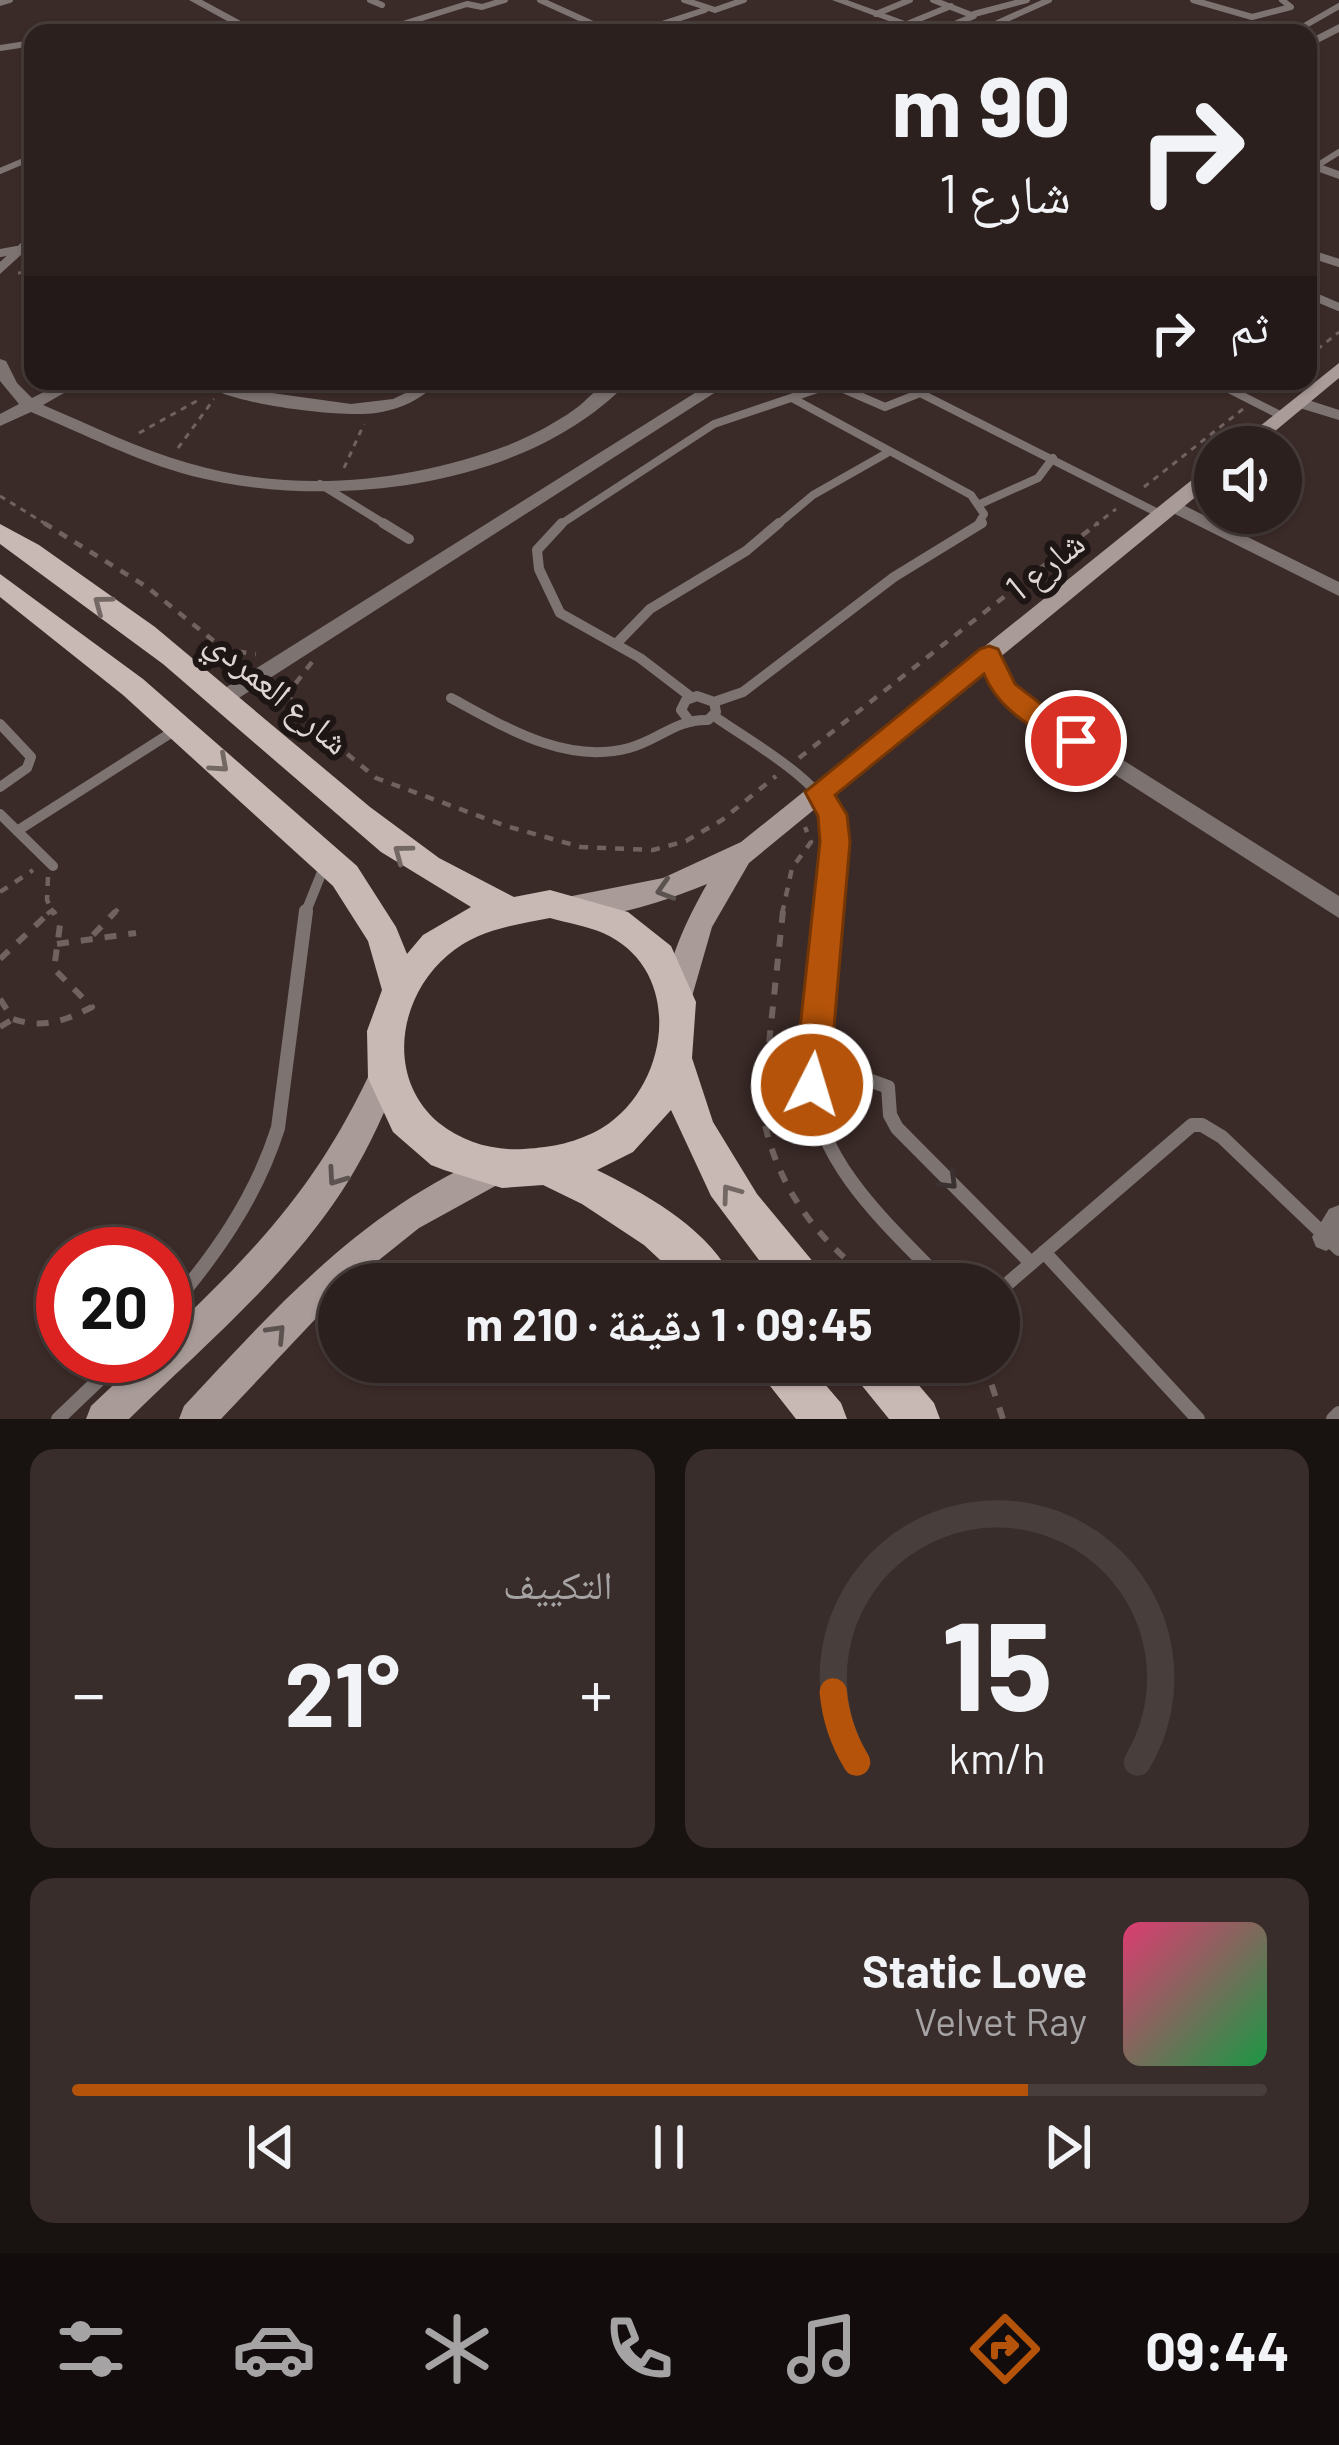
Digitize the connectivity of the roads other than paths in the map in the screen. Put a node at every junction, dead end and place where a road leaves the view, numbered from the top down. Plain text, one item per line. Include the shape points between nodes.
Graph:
1 (10, 0) edge
2 (194, 0) edge
3 (370, 0) edge
4 (505, 0) edge
5 (540, 0) edge
6 (684, 0) edge
7 (745, 0) edge
8 (837, 0) edge
9 (910, 0) edge
10 (933, 0) edge
11 (1027, 0) edge
12 (1049, 0) edge
13 (1193, 0) edge
14 (1282, 0) edge
15 (0, 3) edge
16 (382, 5) dead end
17 (951, 6) junction
18 (1339, 6) edge
19 (707, 9) junction
20 (876, 14) junction
21 (974, 14) junction
22 (958, 23) dead end
23 (240, 24) edge
24 (402, 24) edge
25 (593, 24) edge
26 (662, 24) dead end
27 (907, 24) joint
28 (995, 24) edge
29 (1308, 24) edge
30 (8, 251) edge
31 (0, 270) edge
32 (0, 364) edge
33 (59, 390) edge
34 (223, 390) edge
35 (610, 390) edge
36 (711, 390) edge
37 (815, 390) edge
38 (846, 390) edge
39 (1231, 390) edge
40 (1314, 390) edge
41 (420, 391) edge
42 (792, 398) junction
43 (1299, 402) junction
44 (29, 405) junction
45 (1339, 415) edge
46 (1282, 416) junction
47 (0, 421) edge
48 (1270, 426) edge
49 (887, 452) junction
50 (1053, 458) junction
51 (330, 483) junction
52 (1194, 488) edge
53 (980, 504) junction
54 (1167, 511) junction
55 (0, 532) edge
56 (409, 539) dead end
57 (0, 583) edge
58 (1339, 590) edge
59 (616, 644) junction
60 (989, 655) junction
61 (691, 697) junction
62 (224, 698) junction
63 (452, 698) dead end
64 (714, 709) junction
65 (688, 719) junction
66 (0, 724) edge
67 (180, 727) junction
68 (0, 787) edge
69 (819, 792) junction
70 (0, 814) edge
71 (17, 831) junction
72 (750, 849) junction
73 (328, 860) junction
74 (50, 863) road end
75 (572, 906) junction
76 (505, 908) junction
77 (1339, 908) edge
78 (398, 987) junction
79 (679, 998) junction
80 (814, 1060) junction
81 (676, 1065) junction
82 (386, 1072) junction
83 (497, 1168) junction
84 (549, 1168) junction
85 (1335, 1235) edge
86 (1038, 1257) junction
87 (693, 1263) edge
88 (787, 1263) edge
89 (926, 1263) edge
90 (1020, 1273) edge
91 (192, 1281) edge
92 (96, 1383) edge
93 (795, 1383) edge
94 (58, 1419) edge
95 (104, 1419) edge
96 (197, 1419) edge
97 (825, 1419) edge
98 (1198, 1419) edge

1 - 15 lane
2 - 23 street
3 - 16 lane
4 - 24 lane
5 - 25 lane
6 - 19 lane
7 - 19 lane
8 - 20 street
9 - 20 lane
10 - 17 lane
11 - 21 lane
12 - 28 lane
13 - 14 lane via 1261,17 1291,7
17 - 21 lane
17 - 27 lane
18 - 29 lane
19 - 26 lane
20 - 27 street
21 - 22 lane
30 - 31 street
32 - 44 street
33 - 44 street
34 - 41 street via 373,408
35 - 51 street via 574,420 508,452 427,474
36 - 62 street
37 - 42 lane
38 - 50 lane via 885,407 918,392
39 - 46 lane
40 - 43 street
42 - 49 lane
42 - 59 lane via 715,424 541,541 536,560 560,613
43 - 45 street
43 - 46 street
44 - 47 street
44 - 51 street via 168,463 238,480
46 - 48 street
49 - 53 lane
49 - 59 lane via 650,609
50 - 53 lane via 1038,478
50 - 54 lane
51 - 56 lane
52 - 54 street, شارع 1
53 - 64 lane via 975,532 894,578
54 - 58 street
54 - 60 street, شارع 1
62 -> 55 main road, شارع العمردي
57 - 67 main road
59 - 61 lane
60 - 69 street, شارع 1
60 - 77 street via 1018,704
61 - 64 lane
61 - 65 lane via 681,710
76 -> 62 main road, شارع العمردي via 400,852
63 - 65 lane via 534,741 596,754 647,743
64 - 65 lane via 702,722
64 - 69 lane
66 - 68 lane via 31,757
67 - 71 lane
67 -> 73 main road
69 - 72 street, شارع 1
69 - 80 lane via 835,842
70 - 71 lane
71 - 74 lane
72 -> 75 street, شارع 1 via 669,890
72 - 79 street, شارع 1 via 702,916
73 - 78 main road via 374,915
73 - 91 lane via 307,901 269,1160 237,1226
75 - 76 main road
75 - 79 main road via 640,937
76 - 78 main road via 442,937
78 - 82 main road via 388,1014
79 - 81 main road
80 -> 86 lane via 889,1088 897,1128
80 - 89 lane via 815,1112 837,1163
81 - 84 main road via 643,1120 584,1159
88 -> 81 main road via 720,1181
82 - 83 main road via 396,1100 436,1145
82 -> 95 street via 371,1116 315,1206
83 - 84 main road
96 -> 83 street via 368,1241
84 - 87 main road via 627,1206
85 - 86 lane via 1213,1130 1192,1126
86 - 90 lane
86 - 98 lane
92 - 94 lane
93 - 97 main road

